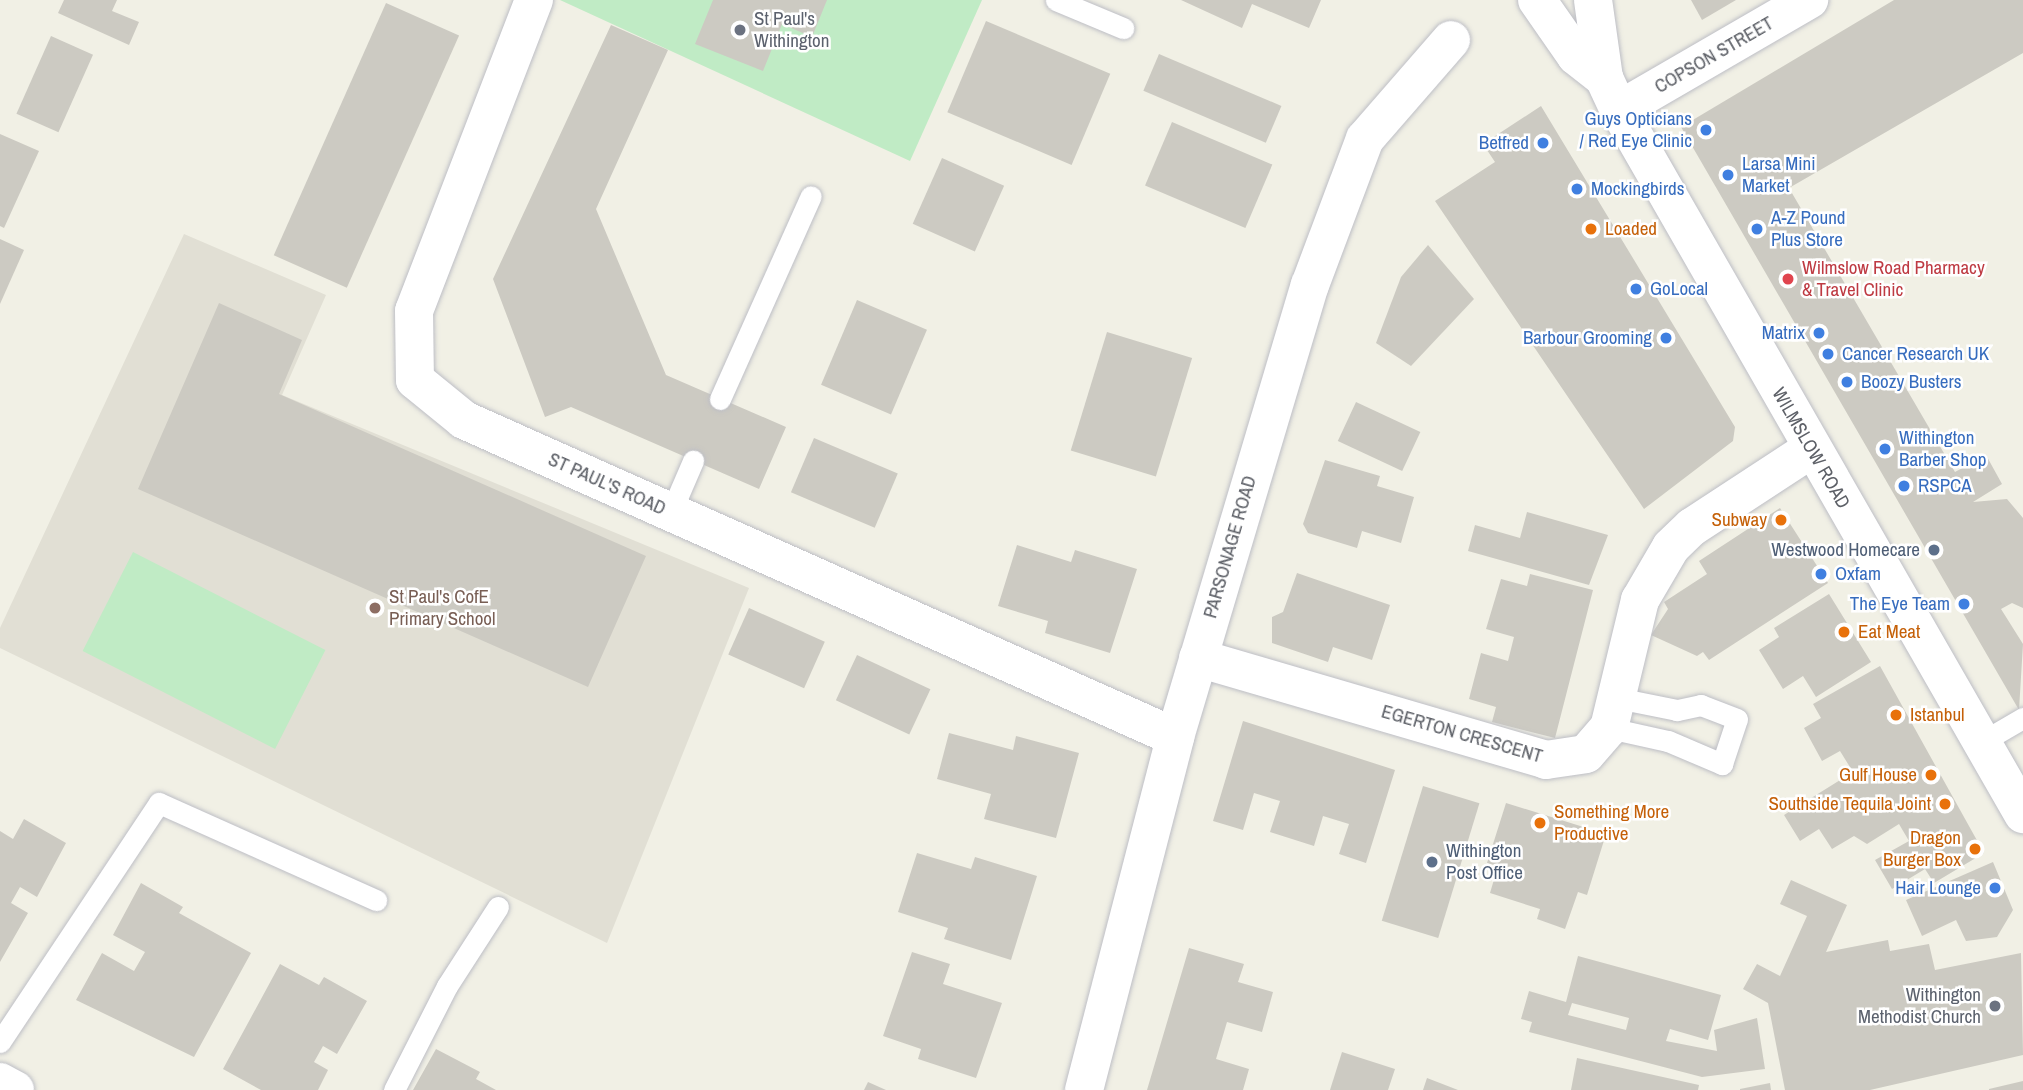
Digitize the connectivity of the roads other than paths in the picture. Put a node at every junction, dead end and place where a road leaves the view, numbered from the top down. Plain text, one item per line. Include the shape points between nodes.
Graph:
1 (534, 0) edge
2 (1056, 0) edge
3 (1537, 0) edge
4 (1593, 0) edge
5 (1809, 0) edge
6 (1123, 28) dead end
7 (1451, 40) dead end
8 (1612, 94) junction
9 (811, 196) dead end
10 (720, 399) dead end
11 (1811, 449) junction
12 (694, 461) dead end
13 (671, 512) junction
14 (1198, 658) junction
15 (1677, 710) junction
16 (1613, 713) junction
17 (2023, 718) edge
18 (1175, 737) junction
19 (1668, 741) junction
20 (1980, 743) junction
21 (2023, 814) edge
22 (376, 900) dead end
23 (498, 907) dead end
24 (0, 1042) edge
25 (0, 1082) edge
26 (15, 1090) edge
27 (394, 1090) edge
28 (1084, 1090) edge

1 - 13 street, ST PAUL'S ROAD via 414,311 415,380 464,420
2 - 6 lane
3 - 8 street, WILMSLOW ROAD via 1576,56
4 - 8 street, WILMSLOW ROAD
5 - 8 street, COPSON STREET
7 - 14 street, PARSONAGE ROAD via 1364,139 1310,285
8 - 11 street, WILMSLOW ROAD
9 - 10 lane
11 - 16 street, EGERTON CRESCENT via 1692,527 1671,547 1640,600
11 - 20 street, WILMSLOW ROAD
12 - 13 lane
13 - 18 street, ST PAUL'S ROAD
14 - 16 street, EGERTON CRESCENT via 1546,760 1586,754
14 - 18 street, PARSONAGE ROAD
15 - 16 lane
15 - 19 lane
15 - 19 lane via 1701,705 1737,719 1722,764
16 - 19 lane
17 - 20 lane
18 - 28 street, PARSONAGE ROAD
20 - 21 street, WILMSLOW ROAD
22 - 24 lane via 159,803
23 - 27 lane via 447,986
25 - 26 street

